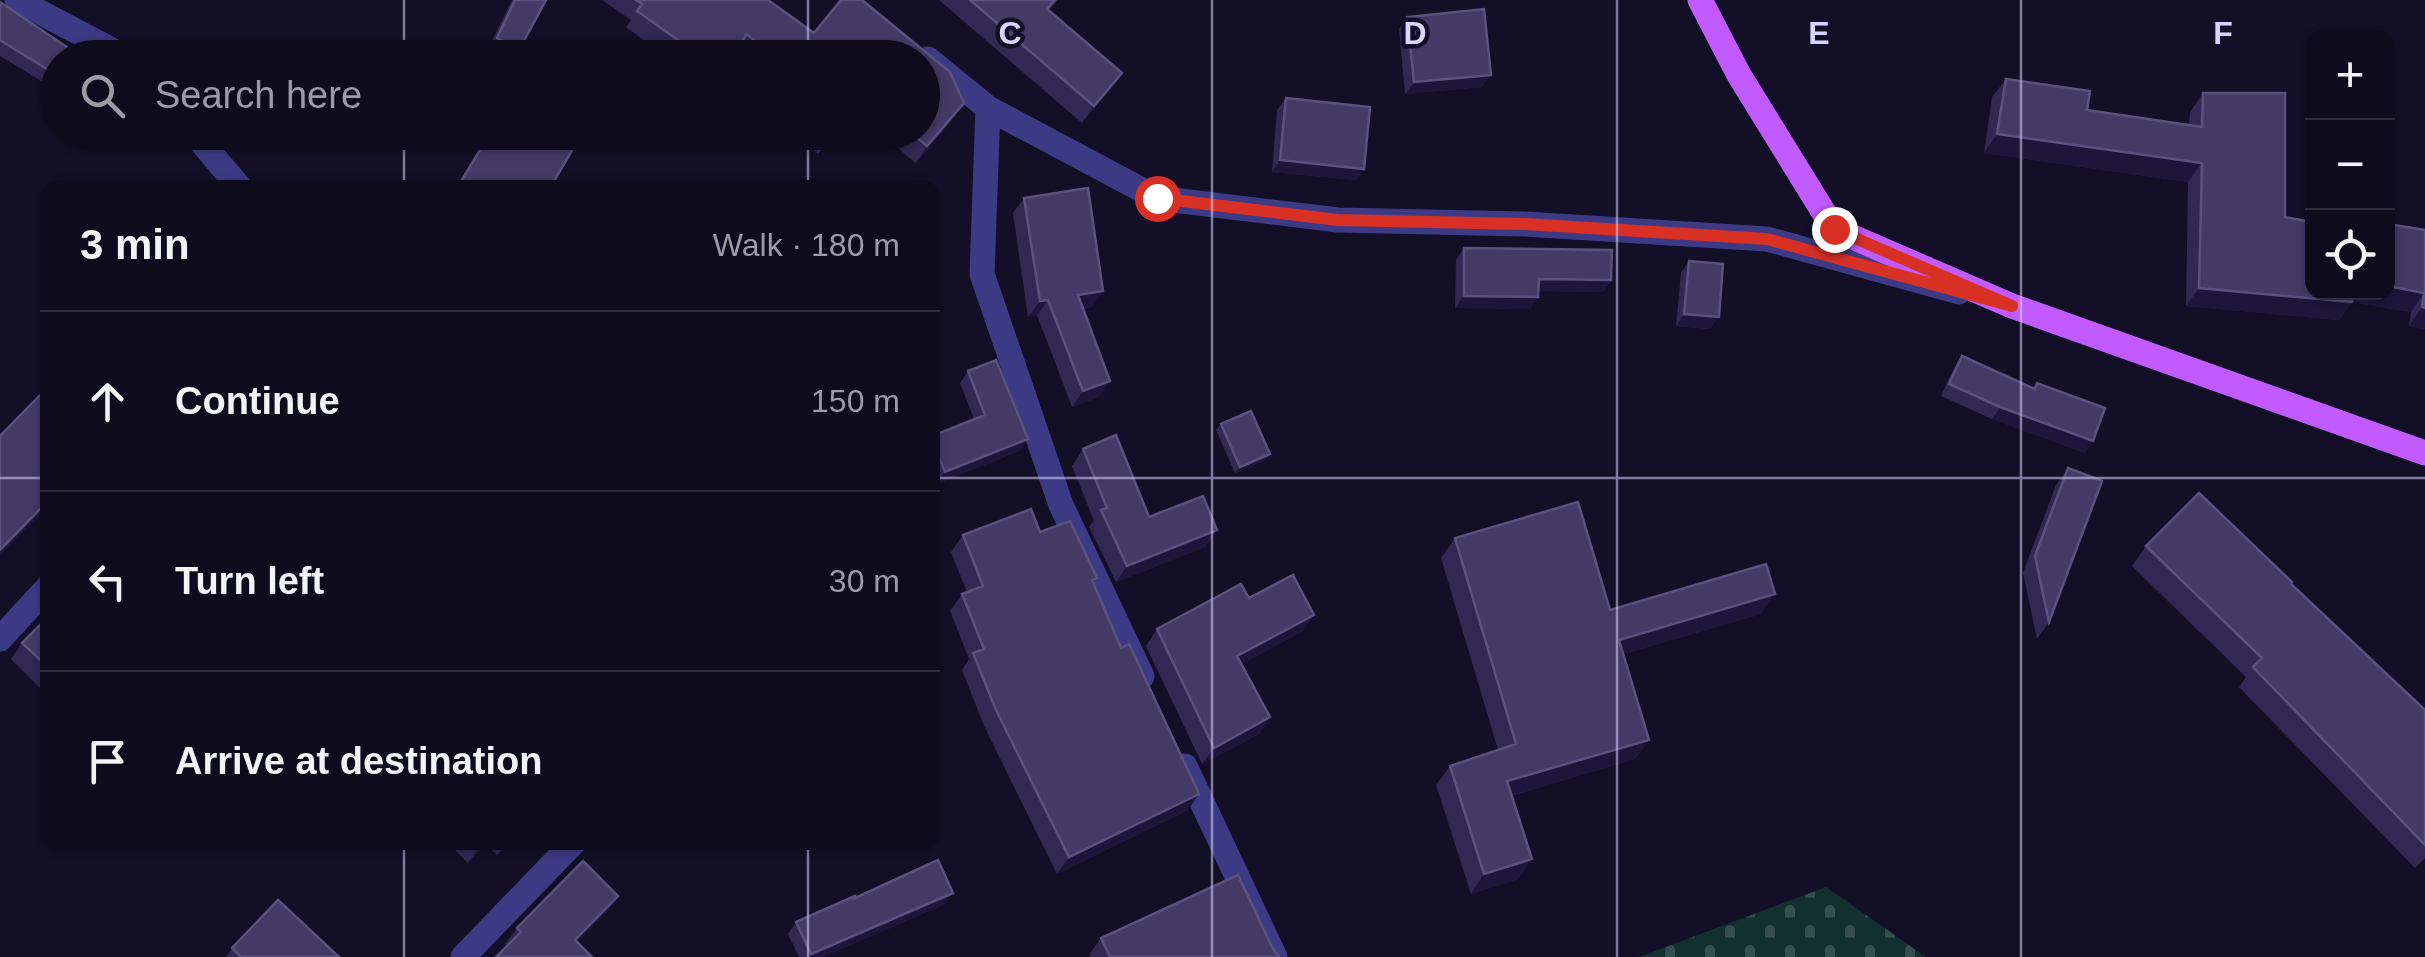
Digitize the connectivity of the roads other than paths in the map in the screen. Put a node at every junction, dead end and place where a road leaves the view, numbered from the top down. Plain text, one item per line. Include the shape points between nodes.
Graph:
1 (18, 0) edge
2 (1700, 0) edge
3 (93, 40) edge
4 (940, 69) edge
5 (988, 108) junction
6 (208, 150) edge
7 (233, 180) edge
8 (2012, 306) junction
9 (2425, 453) edge
10 (40, 596) edge
11 (0, 639) edge
12 (1152, 697) edge
13 (1177, 750) edge
14 (566, 850) edge
15 (464, 957) edge
16 (1275, 957) edge

1 - 3 street
2 - 8 main road via 1834,229
4 - 5 street
5 - 8 street via 1157,198 1338,220 1767,239
5 - 12 street via 982,274 1061,505
6 - 7 street
8 - 9 main road
10 - 11 street
13 - 16 street
14 - 15 street

